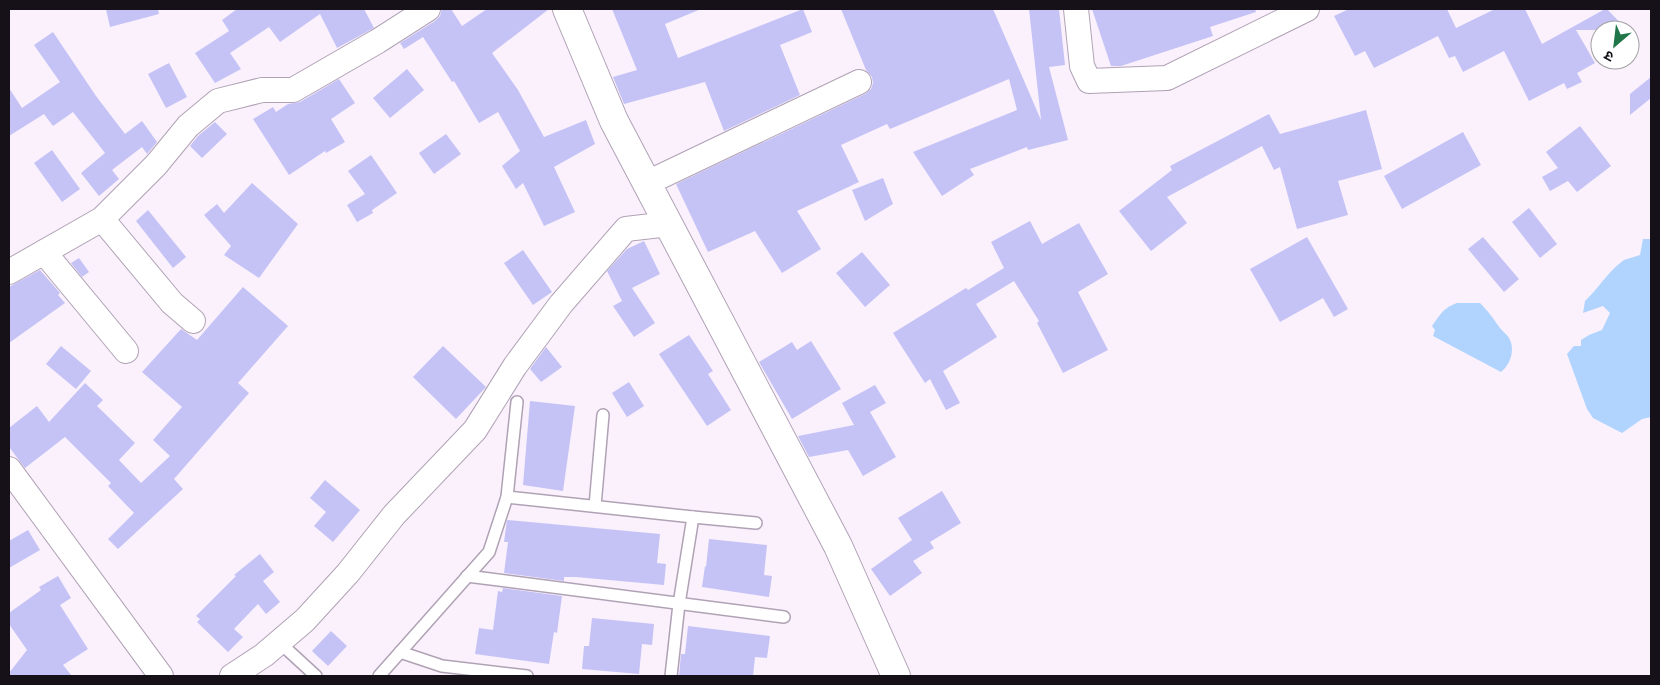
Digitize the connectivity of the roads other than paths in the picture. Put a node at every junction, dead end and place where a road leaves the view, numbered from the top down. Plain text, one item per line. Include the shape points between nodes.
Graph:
1 (428, 9) edge
2 (567, 9) edge
3 (1076, 9) edge
4 (1307, 9) edge
5 (859, 82) dead end
6 (647, 184) junction
7 (102, 219) junction
8 (669, 224) junction
9 (44, 252) junction
10 (9, 272) edge
11 (193, 321) dead end
12 (126, 351) dead end
13 (517, 402) dead end
14 (603, 415) dead end
15 (9, 468) edge
16 (506, 497) junction
17 (595, 506) junction
18 (693, 516) junction
19 (756, 523) dead end
20 (467, 576) junction
21 (679, 604) junction
22 (784, 617) dead end
23 (279, 642) junction
24 (400, 652) junction
25 (161, 676) edge
26 (232, 676) edge
27 (316, 676) edge
28 (379, 676) edge
29 (527, 676) edge
30 (671, 676) edge
31 (896, 676) edge

1 - 7 street via 293,90 262,90 218,101 188,126 156,165
2 - 6 street via 614,121
3 - 4 street via 1082,66 1089,82 1167,78
5 - 6 street
6 - 8 street
7 - 9 street
7 - 11 street via 172,303
8 - 23 street via 626,228 561,304 514,366 476,430 394,515 305,620
8 - 31 street via 838,546
9 - 10 street
9 - 12 street
13 - 16 lane
14 - 17 lane
15 - 25 street
16 - 17 lane
16 - 20 lane via 489,552
17 - 18 lane
18 - 19 lane
18 - 21 lane
20 - 21 lane
20 - 24 lane
21 - 22 lane
21 - 30 lane
23 - 26 street via 264,656
23 - 27 lane
24 - 28 lane
24 - 29 lane via 442,666

